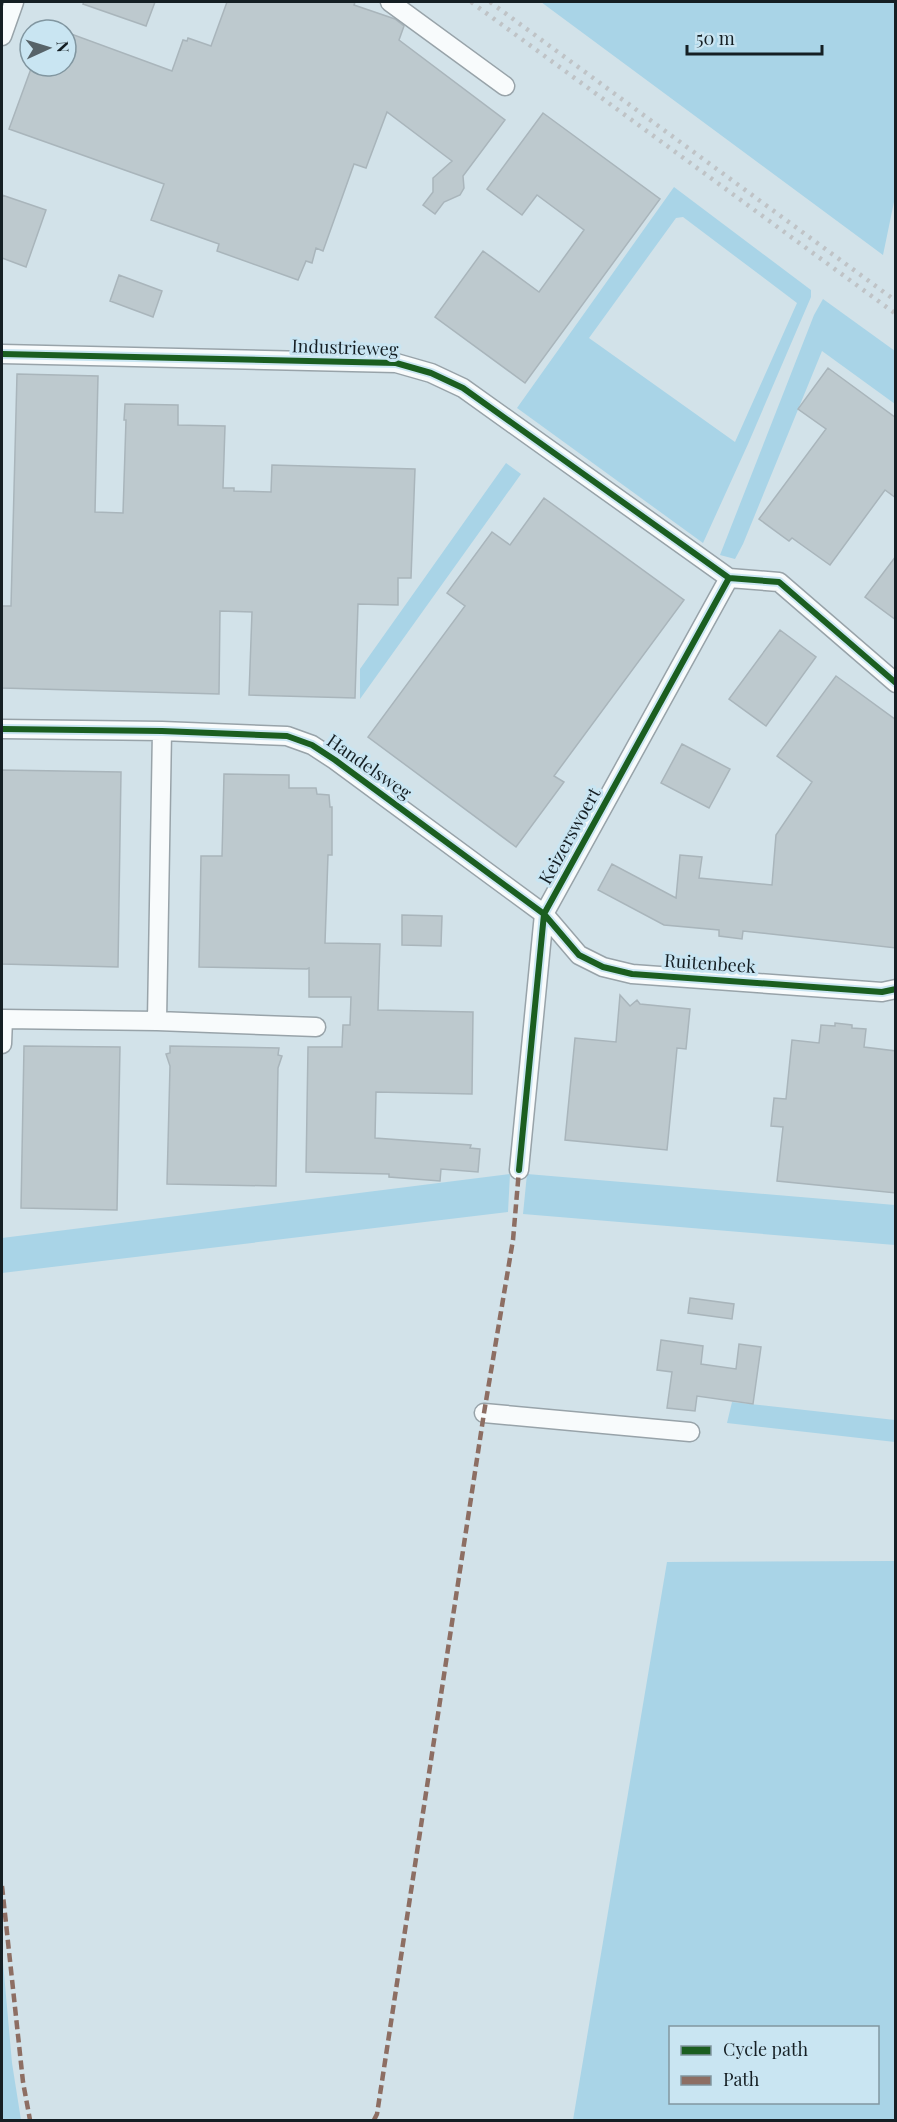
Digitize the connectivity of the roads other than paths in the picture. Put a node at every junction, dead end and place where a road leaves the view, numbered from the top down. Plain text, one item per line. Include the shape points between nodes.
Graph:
1 (14, 2) edge
2 (390, 2) edge
3 (2, 36) edge
4 (505, 86) dead end
5 (2, 354) edge
6 (729, 578) junction
7 (896, 683) edge
8 (2, 729) edge
9 (162, 731) junction
10 (544, 914) junction
11 (896, 988) edge
12 (157, 1021) junction
13 (316, 1027) dead end
14 (2, 1044) edge
15 (519, 1170) dead end
16 (484, 1413) dead end
17 (690, 1432) dead end

1 - 3 street
2 - 4 street
5 - 6 street, Industrieweg via 396,363 431,373 463,388
6 - 7 street via 779,582
6 - 10 street, Keizerswoert
8 - 9 street, Handelsweg
9 - 10 street, Handelsweg via 287,736 312,746
9 - 12 street
10 - 11 street, Ruitenbeek via 579,955 603,967 632,974 882,992
10 - 15 street, Keizerswoert
12 - 13 street
12 - 14 street via 3,1019
16 - 17 street

